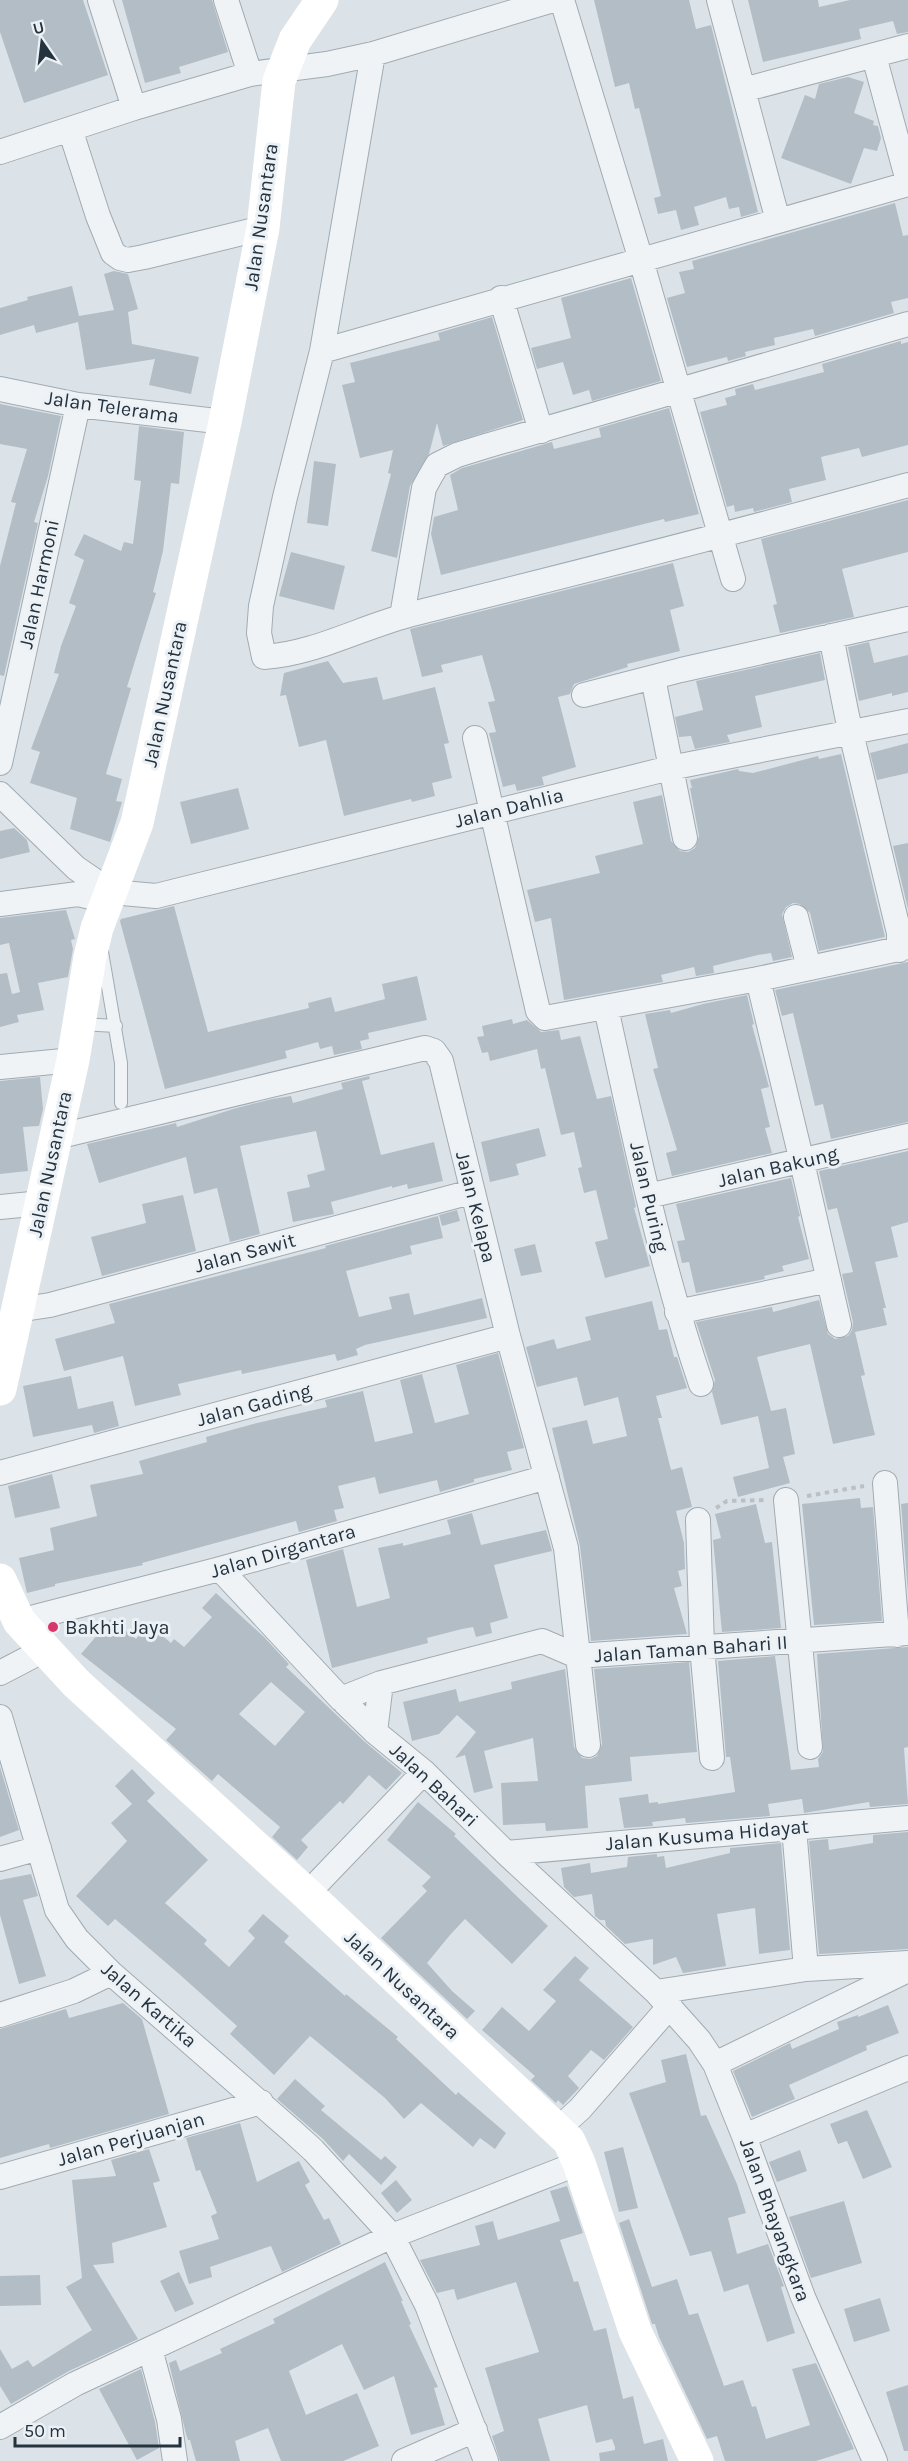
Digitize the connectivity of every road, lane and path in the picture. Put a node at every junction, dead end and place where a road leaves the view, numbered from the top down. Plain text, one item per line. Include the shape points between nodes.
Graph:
1 (100, 0) edge
2 (226, 0) edge
3 (322, 0) edge
4 (553, 0) edge
5 (562, 0) edge
6 (719, 0) edge
7 (908, 46) edge
8 (373, 54) junction
9 (874, 56) junction
10 (285, 69) junction
11 (250, 74) junction
12 (743, 90) junction
13 (134, 108) junction
14 (70, 129) junction
15 (2, 146) edge
16 (908, 183) edge
17 (778, 221) junction
18 (263, 228) junction
19 (641, 260) junction
20 (501, 298) junction
21 (908, 324) edge
22 (322, 351) junction
23 (0, 389) edge
24 (679, 391) junction
25 (78, 405) junction
26 (225, 422) junction
27 (541, 431) junction
28 (908, 485) edge
29 (721, 536) junction
30 (733, 579) dead end
31 (402, 616) junction
32 (908, 620) edge
33 (831, 636) junction
34 (653, 678) junction
35 (584, 695) dead end
36 (908, 721) edge
37 (851, 732) junction
38 (475, 738) dead end
39 (0, 763) edge
40 (670, 768) junction
41 (0, 794) edge
42 (491, 812) junction
43 (685, 838) dead end
44 (0, 904) edge
45 (105, 907) junction
46 (796, 917) dead end
47 (903, 948) edge
48 (809, 968) junction
49 (758, 979) junction
50 (606, 1008) junction
51 (79, 1023) junction
52 (116, 1026) junction
53 (73, 1060) junction
54 (0, 1067) edge
55 (121, 1103) dead end
56 (56, 1137) junction
57 (908, 1137) edge
58 (802, 1162) junction
59 (471, 1192) junction
60 (648, 1196) junction
61 (41, 1203) junction
62 (0, 1206) edge
63 (829, 1280) junction
64 (17, 1310) junction
65 (677, 1312) junction
66 (839, 1325) dead end
67 (508, 1336) junction
68 (701, 1384) dead end
69 (0, 1389) edge
70 (0, 1473) edge
71 (546, 1477) junction
72 (885, 1483) dead end
73 (786, 1500) dead end
74 (698, 1520) dead end
75 (220, 1569) junction
76 (0, 1580) edge
77 (19, 1622) junction
78 (903, 1634) edge
79 (800, 1642) junction
80 (702, 1647) junction
81 (44, 1650) junction
82 (577, 1656) junction
83 (0, 1673) edge
84 (381, 1683) junction
85 (341, 1699) junction
86 (0, 1717) edge
87 (375, 1732) junction
88 (588, 1745) dead end
89 (810, 1747) dead end
90 (712, 1758) dead end
91 (424, 1772) junction
92 (908, 1818) edge
93 (794, 1828) junction
94 (39, 1848) junction
95 (506, 1853) junction
96 (0, 1859) edge
97 (307, 1894) junction
98 (908, 1963) edge
99 (806, 1969) junction
100 (908, 1970) edge
101 (111, 1973) junction
102 (663, 1999) junction
103 (0, 2015) edge
104 (715, 2064) junction
105 (908, 2068) edge
106 (261, 2102) junction
107 (558, 2129) junction
108 (744, 2136) junction
109 (579, 2163) junction
110 (0, 2177) edge
111 (392, 2235) junction
112 (150, 2349) junction
113 (0, 2427) edge
114 (475, 2430) junction
115 (175, 2461) edge
116 (404, 2461) edge
117 (486, 2461) edge
118 (697, 2461) edge
119 (875, 2461) edge

1 - 13 street
2 - 11 street
3 - 10 main road, Jalan Nusantara via 295,40
4 - 8 street
5 - 19 street
6 - 12 street
7 - 9 street
8 - 10 street
8 - 22 street
9 - 12 street
9 - 16 street
10 - 11 street
10 - 18 main road, Jalan Nusantara via 277,95
11 - 13 street
12 - 17 street
13 - 14 street
14 - 15 street
14 - 18 street via 98,216 113,253 120,258 144,257
16 - 17 street
17 - 19 street
18 - 26 main road, Jalan Nusantara
19 - 20 street
19 - 24 street
20 - 22 street
20 - 27 street
21 - 24 street
22 - 31 street via 261,606 259,633 264,657 287,656
23 - 25 street, Jalan Telerama
24 - 27 street
24 - 29 street
25 - 26 street, Jalan Telerama
25 - 39 street, Jalan Harmoni
26 - 45 main road, Jalan Nusantara via 137,823
27 - 31 street via 437,465 424,488
28 - 29 street
29 - 30 street
29 - 31 street
32 - 33 street
33 - 34 street
33 - 37 street
34 - 35 street
34 - 40 street
36 - 37 street, Jalan Dahlia
37 - 40 street, Jalan Dahlia
37 - 47 street
38 - 42 street
40 - 42 street, Jalan Dahlia
40 - 43 street
41 - 45 street via 76,868
42 - 45 street, Jalan Dahlia
42 - 50 street via 538,1011 545,1018
44 - 45 street, Jalan Dahlia via 78,894
45 - 51 main road, Jalan Nusantara via 90,957
45 - 52 lane
46 - 48 street
47 - 48 street
48 - 49 street
49 - 50 street
49 - 58 street
50 - 60 street, Jalan Puring
51 - 52 lane
51 - 53 main road, Jalan Nusantara
52 - 55 lane
53 - 54 street
53 - 56 main road, Jalan Nusantara
56 - 59 street, Jalan Kelapa via 425,1048 441,1061
56 - 61 main road, Jalan Nusantara
57 - 58 street, Jalan Bakung
58 - 60 street, Jalan Bakung
58 - 63 street
59 - 64 street, Jalan Sawit via 50,1305
59 - 67 street, Jalan Kelapa
60 - 65 street, Jalan Puring
61 - 62 street
61 - 64 main road, Jalan Nusantara
63 - 65 street
63 - 66 street
64 - 69 main road, Jalan Nusantara
65 - 68 street, Jalan Puring
67 - 70 street, Jalan Gading
67 - 71 street, Jalan Kelapa
71 - 75 street, Jalan Dirgantara
71 - 82 street, Jalan Kelapa via 566,1548
72 - 78 street
73 - 79 street
74 - 80 street
75 - 77 street, Jalan Dirgantara
75 - 85 street, Jalan Bahari
76 - 77 main road, Jalan Nusantara
77 - 81 main road, Jalan Nusantara
78 - 79 street, Jalan Taman Bahari II
79 - 80 street, Jalan Taman Bahari II
79 - 89 street
80 - 82 street, Jalan Taman Bahari II
80 - 90 street
81 - 83 street
81 - 97 main road, Jalan Nusantara
82 - 84 street, Jalan Taman Bahari II via 542,1641
82 - 88 street, Jalan Kelapa
84 - 85 street, Jalan Taman Bahari II
84 - 87 street
85 - 87 street, Jalan Bahari
86 - 94 street, Jalan Kartika
87 - 91 street, Jalan Bahari
91 - 95 street, Jalan Bahari
91 - 97 street
92 - 93 street, Jalan Kusuma Hidayat
93 - 95 street, Jalan Kusuma Hidayat
93 - 99 street
94 - 96 street
94 - 101 street, Jalan Kartika via 62,1918
95 - 102 street, Jalan Bahari
97 - 107 main road, Jalan Nusantara
98 - 99 street
99 - 102 street
100 - 104 street
101 - 103 street via 74,1991
101 - 106 street, Jalan Kartika
102 - 104 street, Jalan Bhayangkara
102 - 107 street via 580,2109
104 - 108 street, Jalan Bhayangkara
105 - 108 street
106 - 110 street, Jalan Perjuanjan
106 - 111 street, Jalan Kartika via 313,2150
107 - 109 main road, Jalan Nusantara via 569,2141
108 - 119 street, Jalan Bhayangkara via 802,2297
109 - 111 street
109 - 118 main road, Jalan Nusantara via 635,2331
111 - 112 street
111 - 114 street, Jalan Kartika via 427,2305
112 - 113 street via 75,2384
112 - 115 street via 169,2419
114 - 116 street
114 - 117 street, Jalan Kartika

